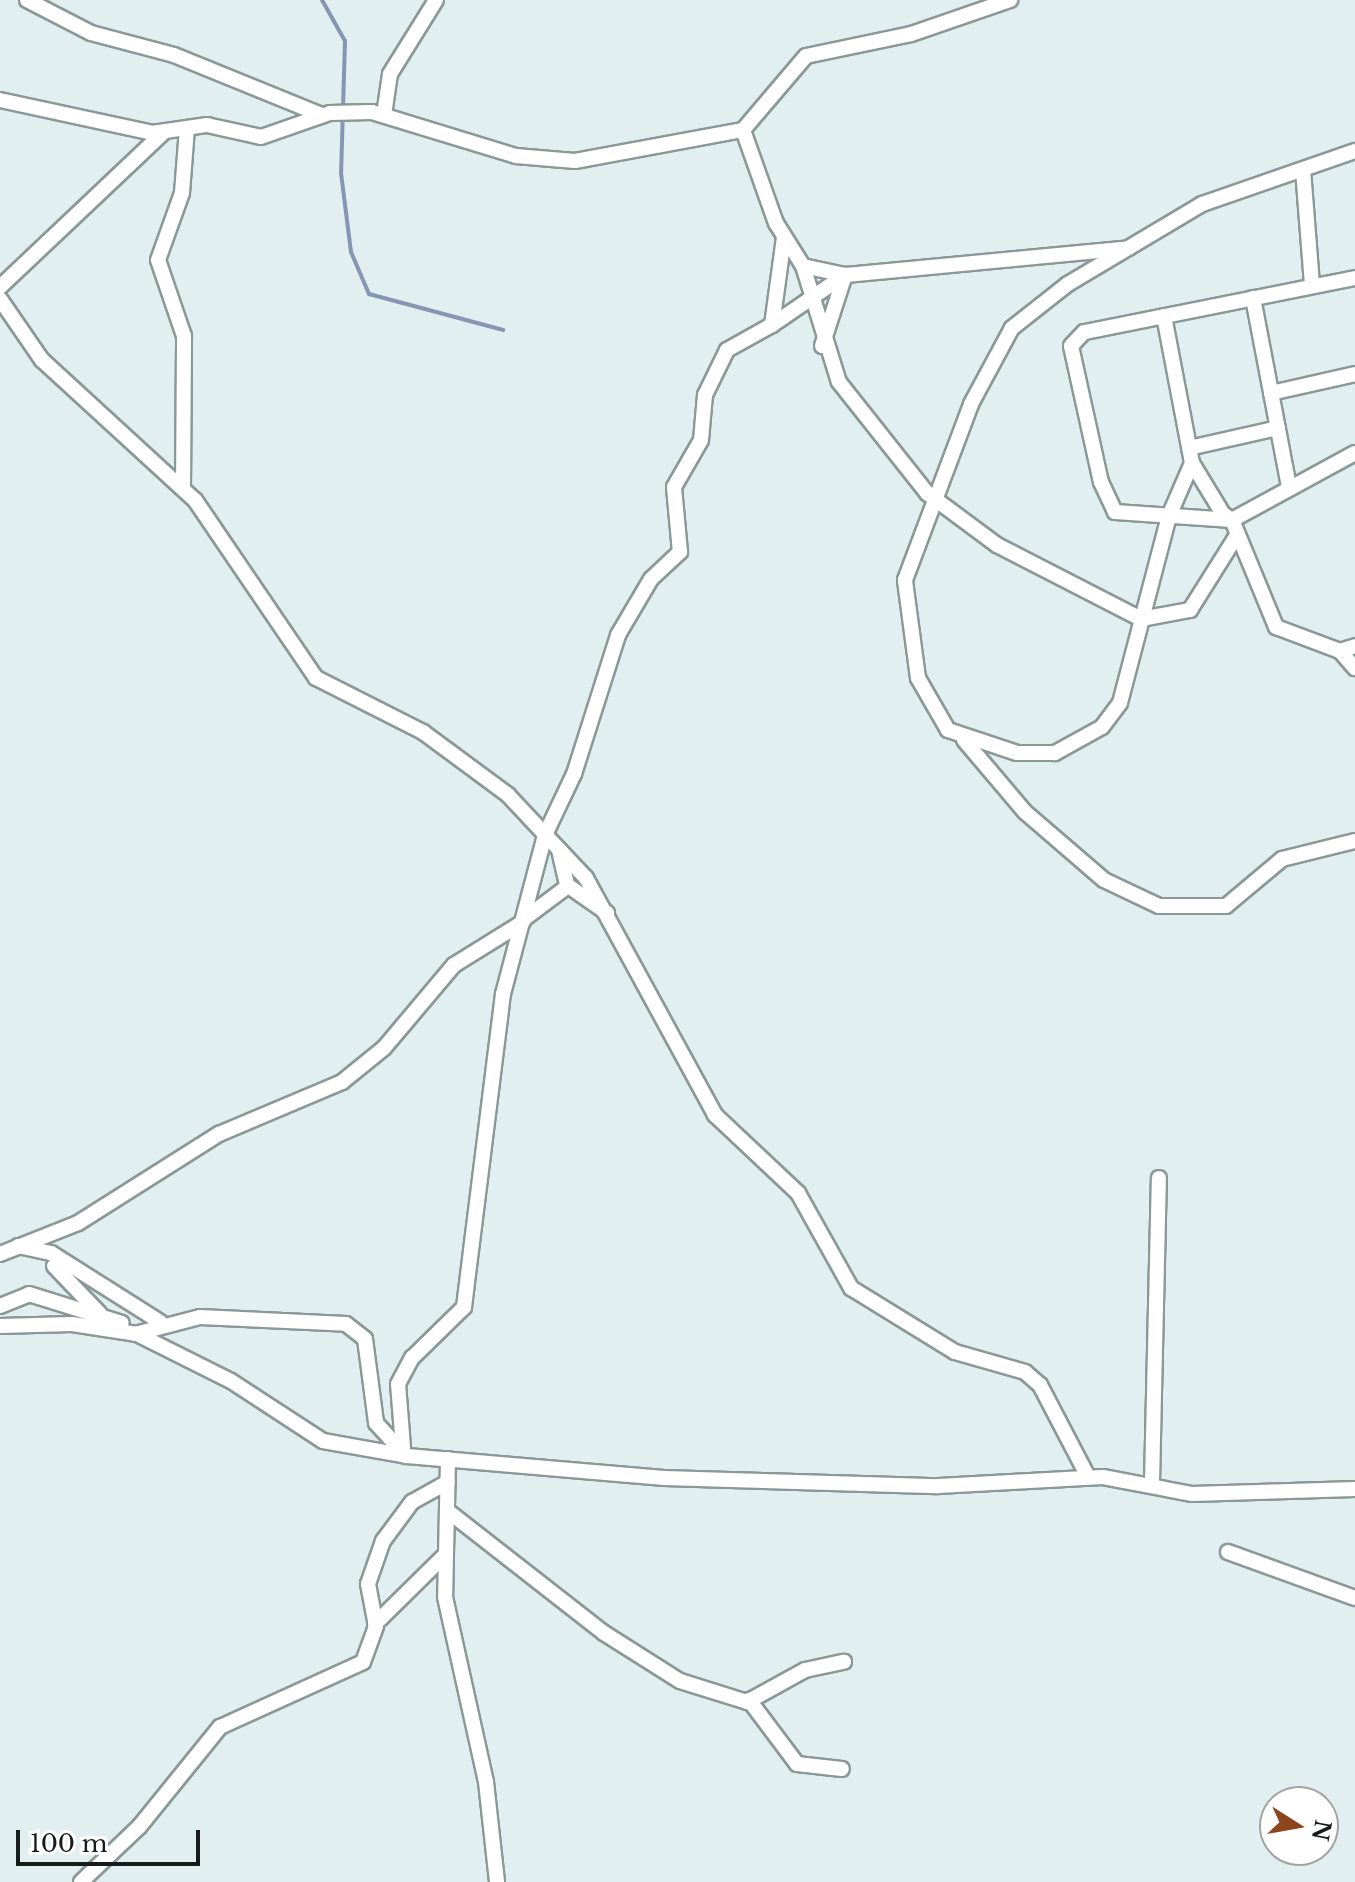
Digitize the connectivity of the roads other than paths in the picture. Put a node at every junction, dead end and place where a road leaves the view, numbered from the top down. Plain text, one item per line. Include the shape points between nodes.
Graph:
1 (27, 0) edge
2 (436, 0) edge
3 (1010, 0) edge
4 (980, 5) edge
5 (0, 100) edge
6 (322, 115) junction
7 (384, 115) junction
8 (187, 128) junction
9 (743, 130) junction
10 (163, 133) junction
11 (1355, 151) edge
12 (1303, 170) junction
13 (784, 237) junction
14 (1134, 248) junction
15 (803, 266) junction
16 (845, 275) junction
17 (1355, 278) edge
18 (1312, 284) junction
19 (0, 287) edge
20 (1253, 298) junction
21 (0, 299) edge
22 (811, 303) junction
23 (1164, 316) junction
24 (772, 325) junction
25 (822, 346) junction
26 (1355, 374) edge
27 (1271, 393) junction
28 (1278, 428) junction
29 (1355, 453) edge
30 (1191, 455) junction
31 (1289, 486) junction
32 (183, 488) junction
33 (936, 499) junction
34 (1169, 516) junction
35 (1232, 520) junction
36 (1237, 535) junction
37 (1141, 619) junction
38 (1348, 648) edge
39 (1355, 668) edge
40 (964, 740) junction
41 (545, 835) junction
42 (1355, 841) edge
43 (559, 850) junction
44 (568, 886) junction
45 (607, 913) junction
46 (524, 921) junction
47 (1159, 1178) dead end
48 (16, 1246) junction
49 (40, 1250) junction
50 (0, 1254) edge
51 (0, 1306) edge
52 (100, 1315) junction
53 (0, 1326) edge
54 (147, 1328) junction
55 (405, 1452) junction
56 (448, 1459) junction
57 (1088, 1477) junction
58 (448, 1482) junction
59 (1152, 1482) junction
60 (1355, 1489) edge
61 (449, 1512) junction
62 (1228, 1552) dead end
63 (446, 1555) junction
64 (1355, 1598) edge
65 (375, 1624) junction
66 (844, 1662) dead end
67 (749, 1700) junction
68 (842, 1769) dead end
69 (81, 1882) edge
70 (497, 1882) edge

1 - 6 street via 91,33 174,55
2 - 7 street via 390,74
3 - 4 street
4 - 9 street via 911,34 806,56
5 - 10 street
6 - 7 street
6 - 8 street via 261,137 219,126
7 - 9 street via 540,160 599,158
8 - 10 street
8 - 32 street via 182,193 158,260 184,336
9 - 13 street
10 - 19 street
11 - 12 street
12 - 14 street via 1202,204
12 - 18 street
13 - 15 street
13 - 24 street
14 - 16 street
14 - 33 street via 1068,284 1012,328 986,370
15 - 16 street
15 - 22 street
16 - 22 street
16 - 25 street
17 - 18 street
18 - 20 street
20 - 23 street
20 - 27 street
21 - 32 street via 42,360
22 - 24 street
22 - 25 street
23 - 30 street
23 - 34 street via 1084,332 1071,346 1107,503 1127,515
24 - 41 street via 727,350 705,395 701,440 674,487 680,552 651,579 618,635 574,774
25 - 33 street via 896,461
26 - 27 street
27 - 28 street
28 - 30 street
28 - 31 street
29 - 31 street
30 - 34 street
30 - 35 street via 1214,506
31 - 35 street
32 - 41 street via 316,678 405,718 508,795
33 - 37 street via 997,545
33 - 40 street via 905,580 909,625 931,711
34 - 35 street
34 - 37 street
35 - 36 street
36 - 37 street via 1190,610
36 - 38 street via 1276,627
37 - 40 street via 1120,703 1081,745 1017,753
38 - 39 street
40 - 42 street via 1025,812 1104,880 1159,906 1226,906 1282,859
41 - 43 street
41 - 46 street
43 - 44 street
43 - 45 street
44 - 45 street
44 - 46 street
45 - 57 street via 715,1115 798,1193 851,1288 955,1352 1025,1372 1040,1385
46 - 48 street via 454,965 384,1048 342,1082 219,1134 78,1223
46 - 55 street via 486,1102 464,1307 412,1358 398,1384
47 - 59 street
48 - 49 street
48 - 50 street
49 - 52 street
49 - 54 street
51 - 52 street via 29,1294
52 - 54 street
53 - 54 street
54 - 55 street via 323,1441
54 - 55 street via 346,1324 365,1339 376,1423 386,1441
55 - 56 street
56 - 57 street via 840,1483
56 - 58 street
57 - 59 street
58 - 61 street
58 - 65 street via 412,1502 383,1541 368,1584
59 - 60 street via 1192,1494
61 - 63 street
61 - 67 street via 604,1633 680,1681
62 - 64 street
63 - 65 street
63 - 70 street via 445,1597 486,1782
65 - 69 street via 372,1646 349,1672 220,1727 139,1827
66 - 67 street via 805,1670
67 - 68 street via 797,1764

